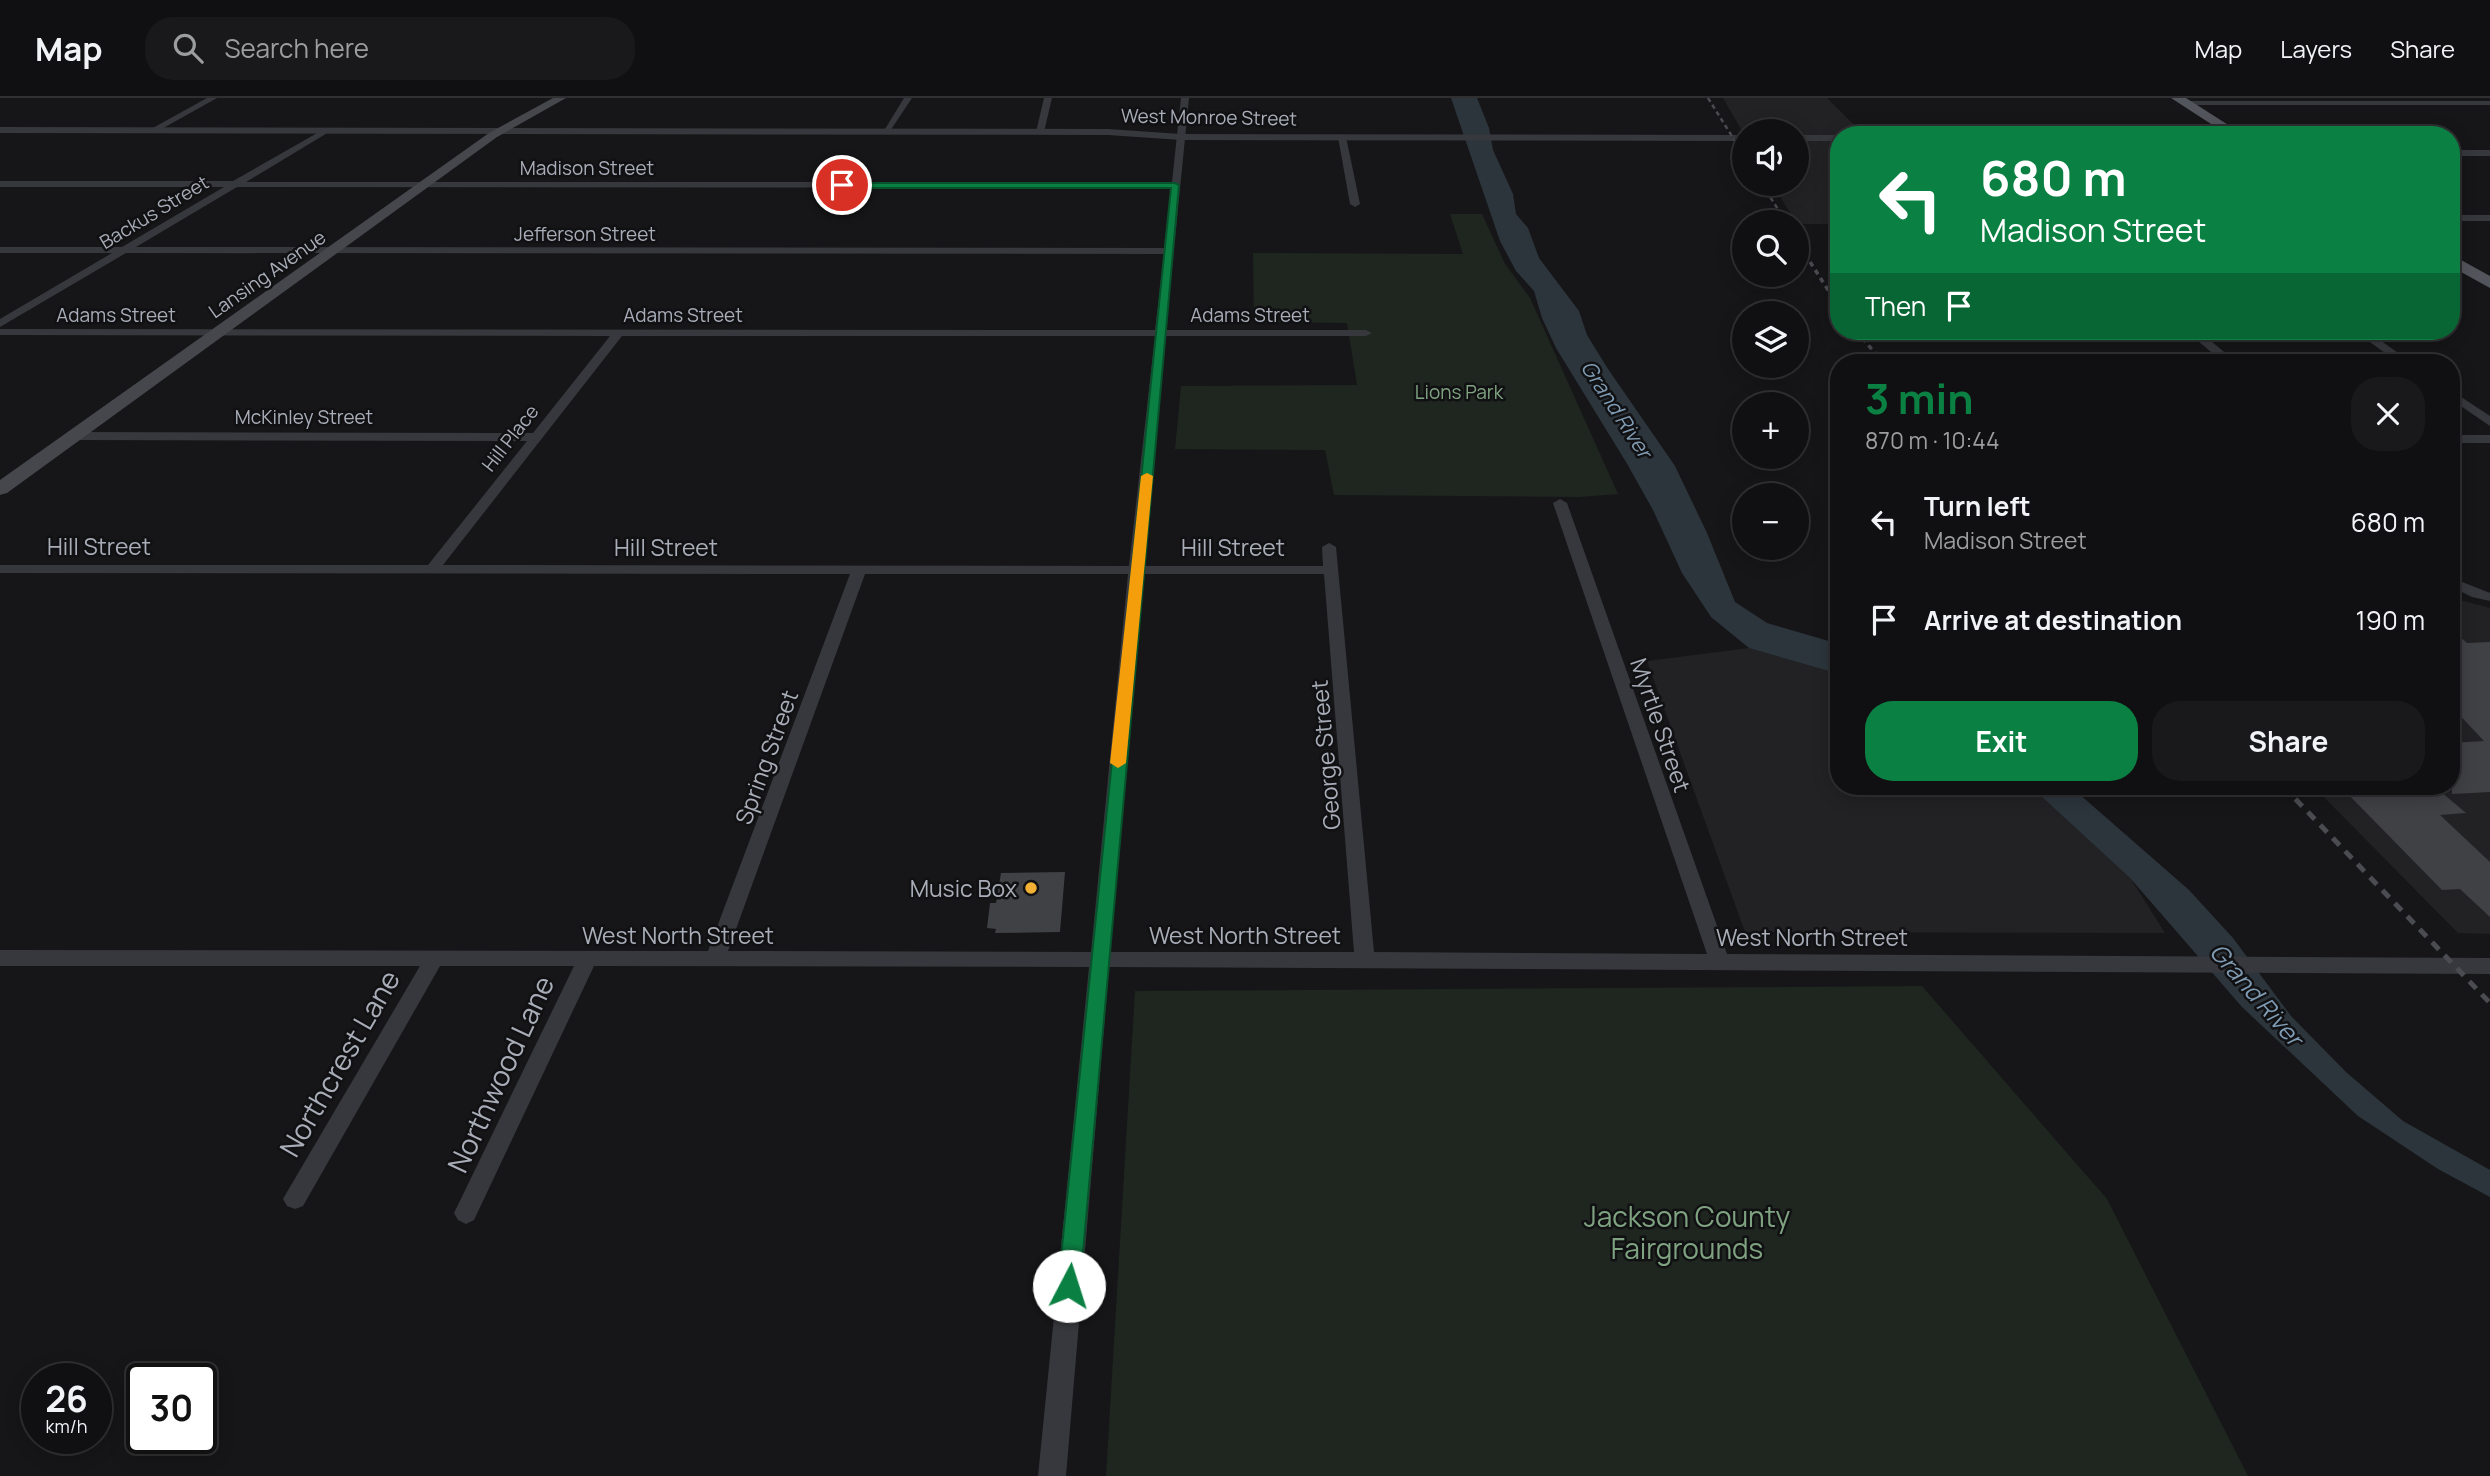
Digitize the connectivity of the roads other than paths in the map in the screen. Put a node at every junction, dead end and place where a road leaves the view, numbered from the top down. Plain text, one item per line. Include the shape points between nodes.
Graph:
1 (213, 98) edge
2 (561, 98) edge
3 (908, 98) edge
4 (1048, 98) edge
5 (1185, 98) edge
6 (2181, 101) edge
7 (2490, 103) edge
8 (2223, 126) edge
9 (0, 130) edge
10 (155, 130) junction
11 (326, 130) junction
12 (501, 131) junction
13 (886, 132) junction
14 (1040, 132) junction
15 (1181, 137) junction
16 (1342, 137) junction
17 (1732, 138) edge
18 (1809, 138) edge
19 (1830, 138) edge
20 (2460, 153) edge
21 (2490, 153) edge
22 (0, 184) edge
23 (235, 184) junction
24 (423, 185) junction
25 (1175, 185) junction
26 (1354, 204) dead end
27 (2460, 218) edge
28 (2490, 218) edge
29 (0, 250) edge
30 (125, 250) junction
31 (332, 251) junction
32 (1170, 251) junction
33 (2460, 265) edge
34 (2490, 283) edge
35 (0, 324) edge
36 (0, 332) edge
37 (218, 332) junction
38 (619, 332) junction
39 (1160, 333) junction
40 (1366, 333) dead end
41 (2203, 340) edge
42 (2373, 340) edge
43 (2220, 354) edge
44 (2393, 354) edge
45 (2460, 401) edge
46 (2490, 422) edge
47 (73, 436) junction
48 (534, 437) junction
49 (2460, 439) edge
50 (2490, 439) edge
51 (0, 489) edge
52 (1560, 503) dead end
53 (1329, 547) dead end
54 (0, 569) edge
55 (432, 570) junction
56 (859, 570) junction
57 (1136, 570) junction
58 (1331, 570) junction
59 (2460, 586) edge
60 (2490, 597) edge
61 (0, 958) edge
62 (435, 958) junction
63 (1099, 959) junction
64 (587, 960) junction
65 (715, 960) junction
66 (1365, 960) junction
67 (1719, 961) junction
68 (2490, 966) edge
69 (295, 1199) dead end
70 (466, 1213) dead end
71 (1052, 1476) edge

1 - 10 street
2 - 12 main road, Lansing Avenue
3 - 13 street
4 - 14 street
5 - 15 street
6 - 7 street
6 - 8 main road
9 - 10 street, West Monroe Street
10 - 11 street, West Monroe Street
11 - 12 street, West Monroe Street
11 - 23 street, Backus Street
12 - 13 street, West Monroe Street
12 - 24 main road, Lansing Avenue
13 - 14 street, West Monroe Street
14 - 15 street, West Monroe Street
15 - 16 street, West Monroe Street
15 - 25 street
16 - 17 street, West Monroe Street
16 - 26 street
18 - 19 street
20 - 21 street
22 - 23 street, Madison Street
23 - 24 street, Madison Street
23 - 30 street, Backus Street
24 - 25 street, Madison Street
24 - 31 main road, Lansing Avenue
25 - 32 street
27 - 28 street
29 - 30 street, Jefferson Street
30 - 31 street, Jefferson Street
30 - 35 street, Backus Street
31 - 32 street, Jefferson Street
31 - 37 main road, Lansing Avenue
32 - 39 street
33 - 34 main road
36 - 37 street, Adams Street
37 - 38 street, Adams Street
37 - 47 main road, Lansing Avenue
38 - 39 street, Adams Street
38 - 48 street, Hill Place
39 - 40 street, Adams Street
39 - 57 street
41 - 43 street
42 - 44 street
45 - 46 street
47 - 48 street, McKinley Street
47 - 51 main road, Lansing Avenue
48 - 55 street, Hill Place
49 - 50 street
52 - 67 street, Myrtle Street
53 - 58 street, George Street
54 - 55 street, Hill Street
55 - 56 street, Hill Street
56 - 57 street, Hill Street
56 - 65 street, Spring Street
57 - 58 street, Hill Street
57 - 63 street
58 - 66 street, George Street
59 - 60 street
61 - 62 street, West North Street
62 - 64 street, West North Street
62 - 69 street, Northcrest Lane
63 - 65 street, West North Street
63 - 66 street, West North Street
63 - 71 street
64 - 65 street, West North Street
64 - 70 street, Northwood Lane
66 - 67 street, West North Street
67 - 68 street, West North Street

